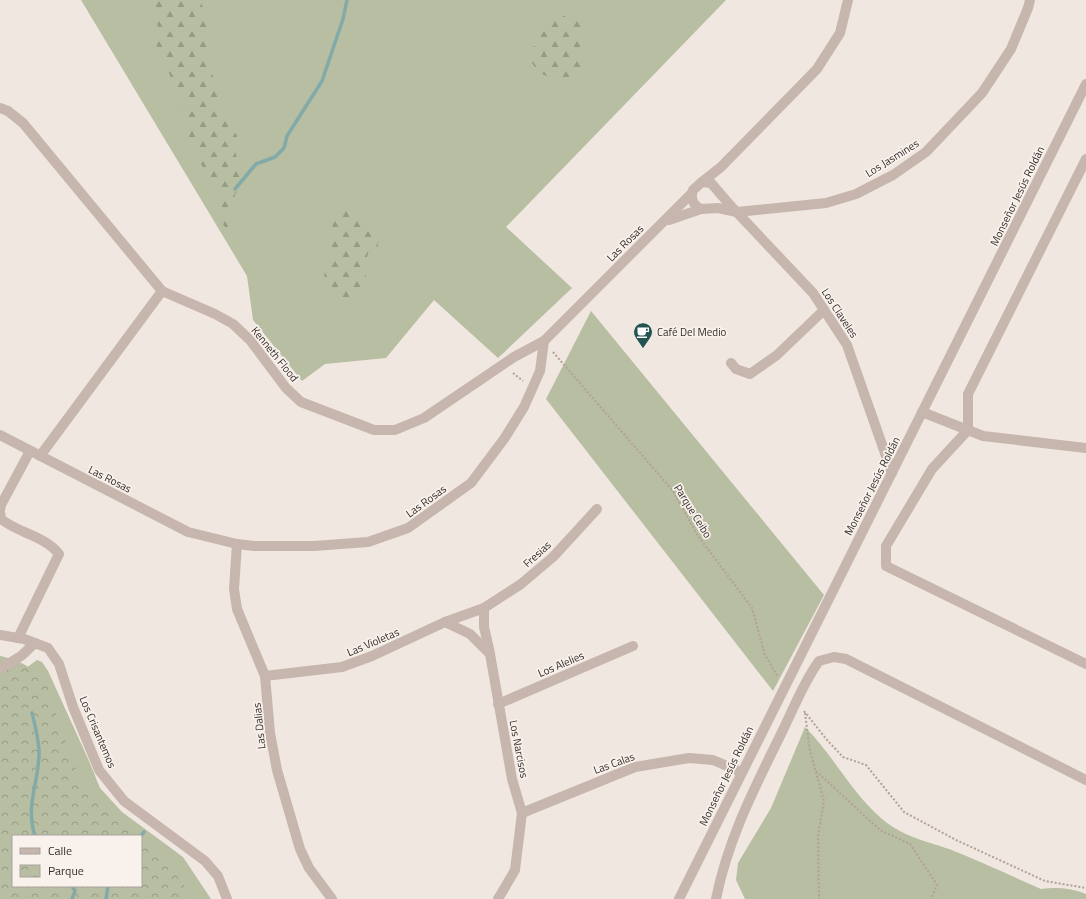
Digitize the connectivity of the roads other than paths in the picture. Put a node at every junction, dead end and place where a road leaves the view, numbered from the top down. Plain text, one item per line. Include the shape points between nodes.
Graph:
1 (848, 0) edge
2 (1030, 0) edge
3 (1086, 84) edge
4 (0, 108) edge
5 (1086, 159) edge
6 (721, 167) junction
7 (702, 182) junction
8 (718, 189) junction
9 (692, 194) junction
10 (706, 208) junction
11 (766, 210) junction
12 (737, 212) junction
13 (664, 222) junction
14 (753, 229) junction
15 (162, 291) junction
16 (824, 310) junction
17 (544, 341) junction
18 (731, 363) dead end
19 (922, 412) junction
20 (968, 430) junction
21 (0, 435) edge
22 (1086, 448) edge
23 (30, 451) junction
24 (40, 456) junction
25 (892, 473) junction
26 (597, 509) dead end
27 (0, 511) edge
28 (237, 544) junction
29 (484, 608) junction
30 (445, 622) junction
31 (0, 635) edge
32 (18, 638) junction
33 (35, 643) junction
34 (633, 646) dead end
35 (490, 654) junction
36 (1086, 664) edge
37 (0, 669) edge
38 (265, 676) junction
39 (783, 689) junction
40 (796, 702) junction
41 (498, 704) junction
42 (741, 772) junction
43 (1086, 780) edge
44 (522, 813) junction
45 (227, 899) edge
46 (332, 899) edge
47 (498, 899) edge
48 (679, 899) edge
49 (716, 899) edge

1 - 6 street via 840,33 817,69
2 - 11 street, Los Jasmines via 1011,49 982,93 926,152 893,175 856,194 826,203
3 - 19 street, Monseñor Jesús Roldán
4 - 15 street, Kenneth Flood via 23,123
5 - 20 street via 968,394
6 - 7 street
6 - 8 street
7 - 8 street via 711,183
7 - 9 street via 695,186
8 - 10 street via 719,198 714,206
8 - 12 street, Los Claveles
9 - 10 street via 694,203
9 - 13 street, Las Rosas
10 - 12 street, Los Jasmines
10 - 13 street via 687,212
11 - 12 street, Los Jasmines
11 - 14 street via 756,218
12 - 14 street, Los Claveles
13 - 17 street, Las Rosas
14 - 16 street, Los Claveles via 813,293
15 - 17 street, Kenneth Flood via 233,324 250,340 286,388 301,402 374,430 395,430 424,418 506,362
15 - 24 street
16 - 18 street via 777,355 750,374 736,369
16 - 25 street, Los Claveles via 847,345
17 - 28 street, Las Rosas via 540,371 524,407 504,439 471,483 408,528 368,542 314,546
19 - 20 street
19 - 25 street, Monseñor Jesús Roldán
20 - 22 street via 984,436
20 - 36 street via 932,469 886,546 886,566
21 - 23 street, Las Rosas
23 - 24 street, Las Rosas
23 - 27 street
24 - 28 street, Las Rosas via 188,532
25 - 39 street, Monseñor Jesús Roldán
26 - 29 street, Fresias via 553,557 521,584
27 - 32 street via 1,519 10,526 52,545 59,554
28 - 38 street, Las Dalias via 234,589 237,609
29 - 30 street, Las Violetas
29 - 35 street, Los Narcisos via 484,627
30 - 35 street via 470,634
30 - 38 street, Las Violetas via 342,667
31 - 32 street, Los Crisantemos
32 - 33 street, Los Crisantemos
33 - 37 street
33 - 45 street, Los Crisantemos via 48,648 59,664 73,707 99,770 124,801 205,861 218,876
34 - 41 street, Los Alelies
35 - 41 street, Los Narcisos
38 - 46 street, Las Dalias via 270,733 277,770 300,849 317,880
39 - 40 street
39 - 42 street, Monseñor Jesús Roldán
40 - 43 street via 819,661 834,657 846,660
40 - 49 street via 745,807 723,867
41 - 44 street, Los Narcisos via 512,779
42 - 44 street, Las Calas via 713,760 689,758 635,766
42 - 48 street, Monseñor Jesús Roldán
44 - 47 street, Los Narcisos via 515,870

